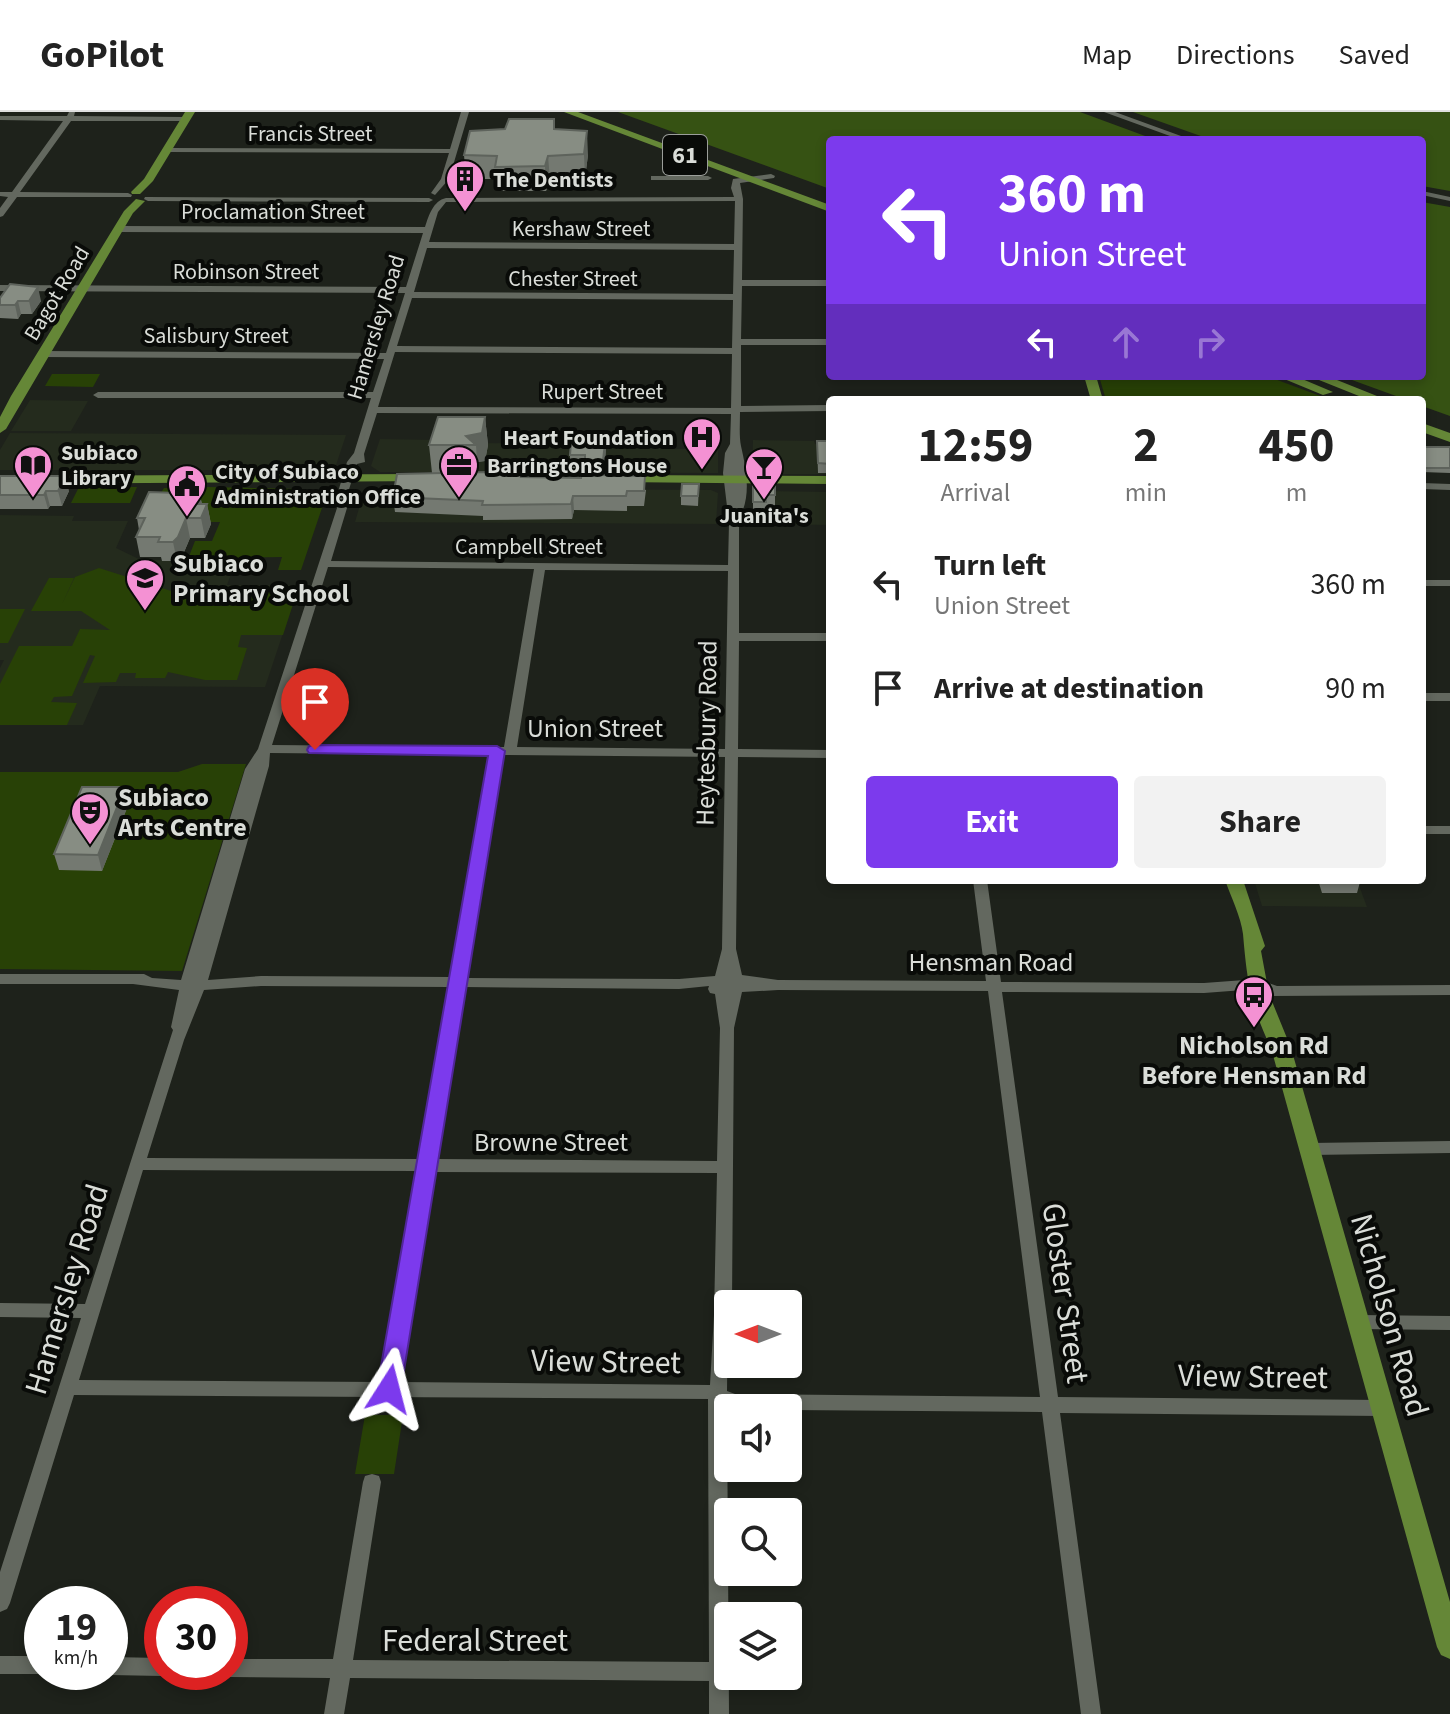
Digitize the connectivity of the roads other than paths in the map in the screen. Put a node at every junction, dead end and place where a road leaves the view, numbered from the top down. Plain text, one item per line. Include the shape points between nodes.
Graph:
1 (465, 112) edge
2 (569, 112) edge
3 (597, 112) edge
4 (1108, 112) edge
5 (71, 115) edge
6 (188, 115) edge
7 (0, 118) edge
8 (1177, 136) edge
9 (166, 150) junction
10 (453, 151) junction
11 (749, 173) junction
12 (654, 178) dead end
13 (708, 178) dead end
14 (445, 179) junction
15 (1426, 194) edge
16 (0, 196) edge
17 (13, 196) junction
18 (138, 196) junction
19 (432, 197) junction
20 (445, 197) junction
21 (826, 197) edge
22 (739, 199) junction
23 (1450, 199) edge
24 (826, 207) edge
25 (434, 212) junction
26 (0, 214) edge
27 (118, 229) junction
28 (428, 230) junction
29 (424, 245) junction
30 (738, 247) junction
31 (738, 283) junction
32 (826, 283) edge
33 (0, 288) edge
34 (82, 288) junction
35 (409, 292) junction
36 (738, 297) junction
37 (826, 342) edge
38 (737, 346) junction
39 (390, 352) junction
40 (42, 354) junction
41 (1294, 380) edge
42 (1326, 380) edge
43 (98, 395) dead end
44 (378, 395) junction
45 (17, 396) junction
46 (1337, 396) edge
47 (1370, 396) edge
48 (826, 408) edge
49 (373, 410) junction
50 (736, 410) junction
51 (0, 416) edge
52 (1426, 416) edge
53 (1450, 425) edge
54 (0, 429) edge
55 (1426, 429) edge
56 (1450, 438) edge
57 (0, 478) edge
58 (351, 480) junction
59 (443, 481) edge
60 (613, 481) edge
61 (734, 482) junction
62 (826, 482) edge
63 (1426, 486) edge
64 (1448, 486) edge
65 (323, 564) junction
66 (540, 566) junction
67 (734, 568) junction
68 (1426, 583) edge
69 (1450, 583) edge
70 (733, 637) junction
71 (826, 637) edge
72 (1426, 697) edge
73 (1450, 697) edge
74 (264, 749) junction
75 (504, 751) junction
76 (732, 753) junction
77 (826, 754) edge
78 (1426, 830) edge
79 (1450, 830) edge
80 (981, 884) edge
81 (1235, 884) edge
82 (0, 979) edge
83 (194, 980) junction
84 (459, 983) junction
85 (728, 984) junction
86 (994, 986) junction
87 (1263, 989) junction
88 (1450, 990) edge
89 (1450, 1147) edge
90 (1310, 1149) junction
91 (137, 1164) junction
92 (426, 1165) junction
93 (724, 1167) junction
94 (0, 1310) edge
95 (91, 1311) junction
96 (1358, 1322) junction
97 (1450, 1323) edge
98 (68, 1387) junction
99 (389, 1389) junction
100 (722, 1394) edge
101 (714, 1395) edge
102 (802, 1402) edge
103 (1051, 1404) junction
104 (1383, 1408) junction
105 (372, 1482) dead end
106 (720, 1482) edge
107 (719, 1602) edge
108 (0, 1603) edge
109 (1450, 1647) edge
110 (0, 1665) edge
111 (24, 1665) edge
112 (248, 1668) edge
113 (342, 1669) junction
114 (714, 1672) edge
115 (719, 1690) edge
116 (334, 1714) edge
117 (719, 1714) edge
118 (1091, 1714) edge

1 - 10 street
2 - 11 main road, 61
3 - 11 main road, 61
4 - 8 street
5 - 6 street
5 - 7 street
5 - 17 street
6 - 9 main road, Bagot Road
9 - 10 street, Francis Street
9 - 18 main road, Bagot Road
10 - 14 street
11 - 21 main road, 61
11 - 22 street, Heytesbury Road
11 - 24 main road, 61
12 - 13 street
14 - 19 street
14 - 20 street
15 - 23 street
16 - 17 street
17 - 18 street
17 - 26 street
18 - 19 street
18 - 27 main road, Bagot Road
19 - 20 street
19 - 25 street
20 - 22 street
20 - 25 street, Hamersley Road
22 - 30 street, Heytesbury Road
25 - 28 street, Hamersley Road
27 - 28 street, Proclamation Street
27 - 34 main road, Bagot Road
28 - 29 street, Hamersley Road
29 - 30 street, Kershaw Street
29 - 35 street, Hamersley Road
30 - 31 street, Heytesbury Road
31 - 32 street
31 - 36 street, Heytesbury Road
33 - 34 street, Robinson Street
34 - 35 street, Robinson Street
34 - 40 main road, Bagot Road
35 - 36 street, Chester Street
35 - 39 street, Hamersley Road
36 - 38 street, Heytesbury Road
37 - 38 street, Salisbury Street
38 - 39 street, Salisbury Street
38 - 50 street, Heytesbury Road
39 - 40 street, Salisbury Street
39 - 44 street, Hamersley Road
40 - 45 main road, Bagot Road
41 - 46 main road
42 - 47 main road
43 - 44 street
44 - 49 street, Hamersley Road
45 - 51 main road, Bagot Road
45 - 54 main road, Bagot Road
48 - 50 street, Rupert Street
49 - 50 street, Rupert Street
49 - 58 street, Hamersley Road
50 - 61 street, Heytesbury Road via 739,451
52 - 53 main road
55 - 56 main road
57 - 58 main road
58 - 59 main road
58 - 65 street, Hamersley Road via 348,502
60 - 61 main road
61 - 62 main road
61 - 67 street, Heytesbury Road via 739,507 734,519
63 - 64 street
65 - 66 street, Campbell Street
65 - 74 street, Hamersley Road
66 - 67 street, Campbell Street
66 - 75 street
67 - 70 street, Heytesbury Road
68 - 69 street
70 - 71 street
70 - 76 street, Heytesbury Road
72 - 73 street
74 - 75 street, Union Street
74 - 83 street, Hamersley Road
75 - 76 street, Union Street
75 - 84 street
76 - 77 street, Union Street
76 - 85 street, Heytesbury Road via 729,949 734,961
78 - 79 street
80 - 86 street, Gloster Street
81 - 87 main road, Nicholson Road via 1251,936 1251,961
82 - 83 street, Hensman Road
83 - 84 street, Hensman Road
83 - 91 street, Hamersley Road
84 - 85 street, Hensman Road
84 - 92 street
85 - 86 street, Hensman Road
85 - 93 street, Heytesbury Road
86 - 87 street, Hensman Road
86 - 103 street, Gloster Street
87 - 88 street, Hensman Road
87 - 90 main road, Nicholson Road via 1269,1026 1281,1048
89 - 90 street
90 - 96 main road, Nicholson Road
91 - 92 street, Browne Street
91 - 95 street, Hamersley Road
92 - 93 street, Browne Street
92 - 99 street
93 - 100 street, Heytesbury Road
94 - 95 street
95 - 98 street, Hamersley Road
96 - 97 street
96 - 104 main road, Nicholson Road
98 - 99 street, View Street
98 - 108 street, Hamersley Road
99 - 101 street, View Street
102 - 103 street, View Street
103 - 104 street, View Street
103 - 118 street, Gloster Street
104 - 109 main road, Nicholson Road
105 - 113 street
106 - 107 street, Heytesbury Road
110 - 111 street
112 - 113 street, Federal Street
113 - 114 street, Federal Street
113 - 116 street
115 - 117 street, Heytesbury Road

